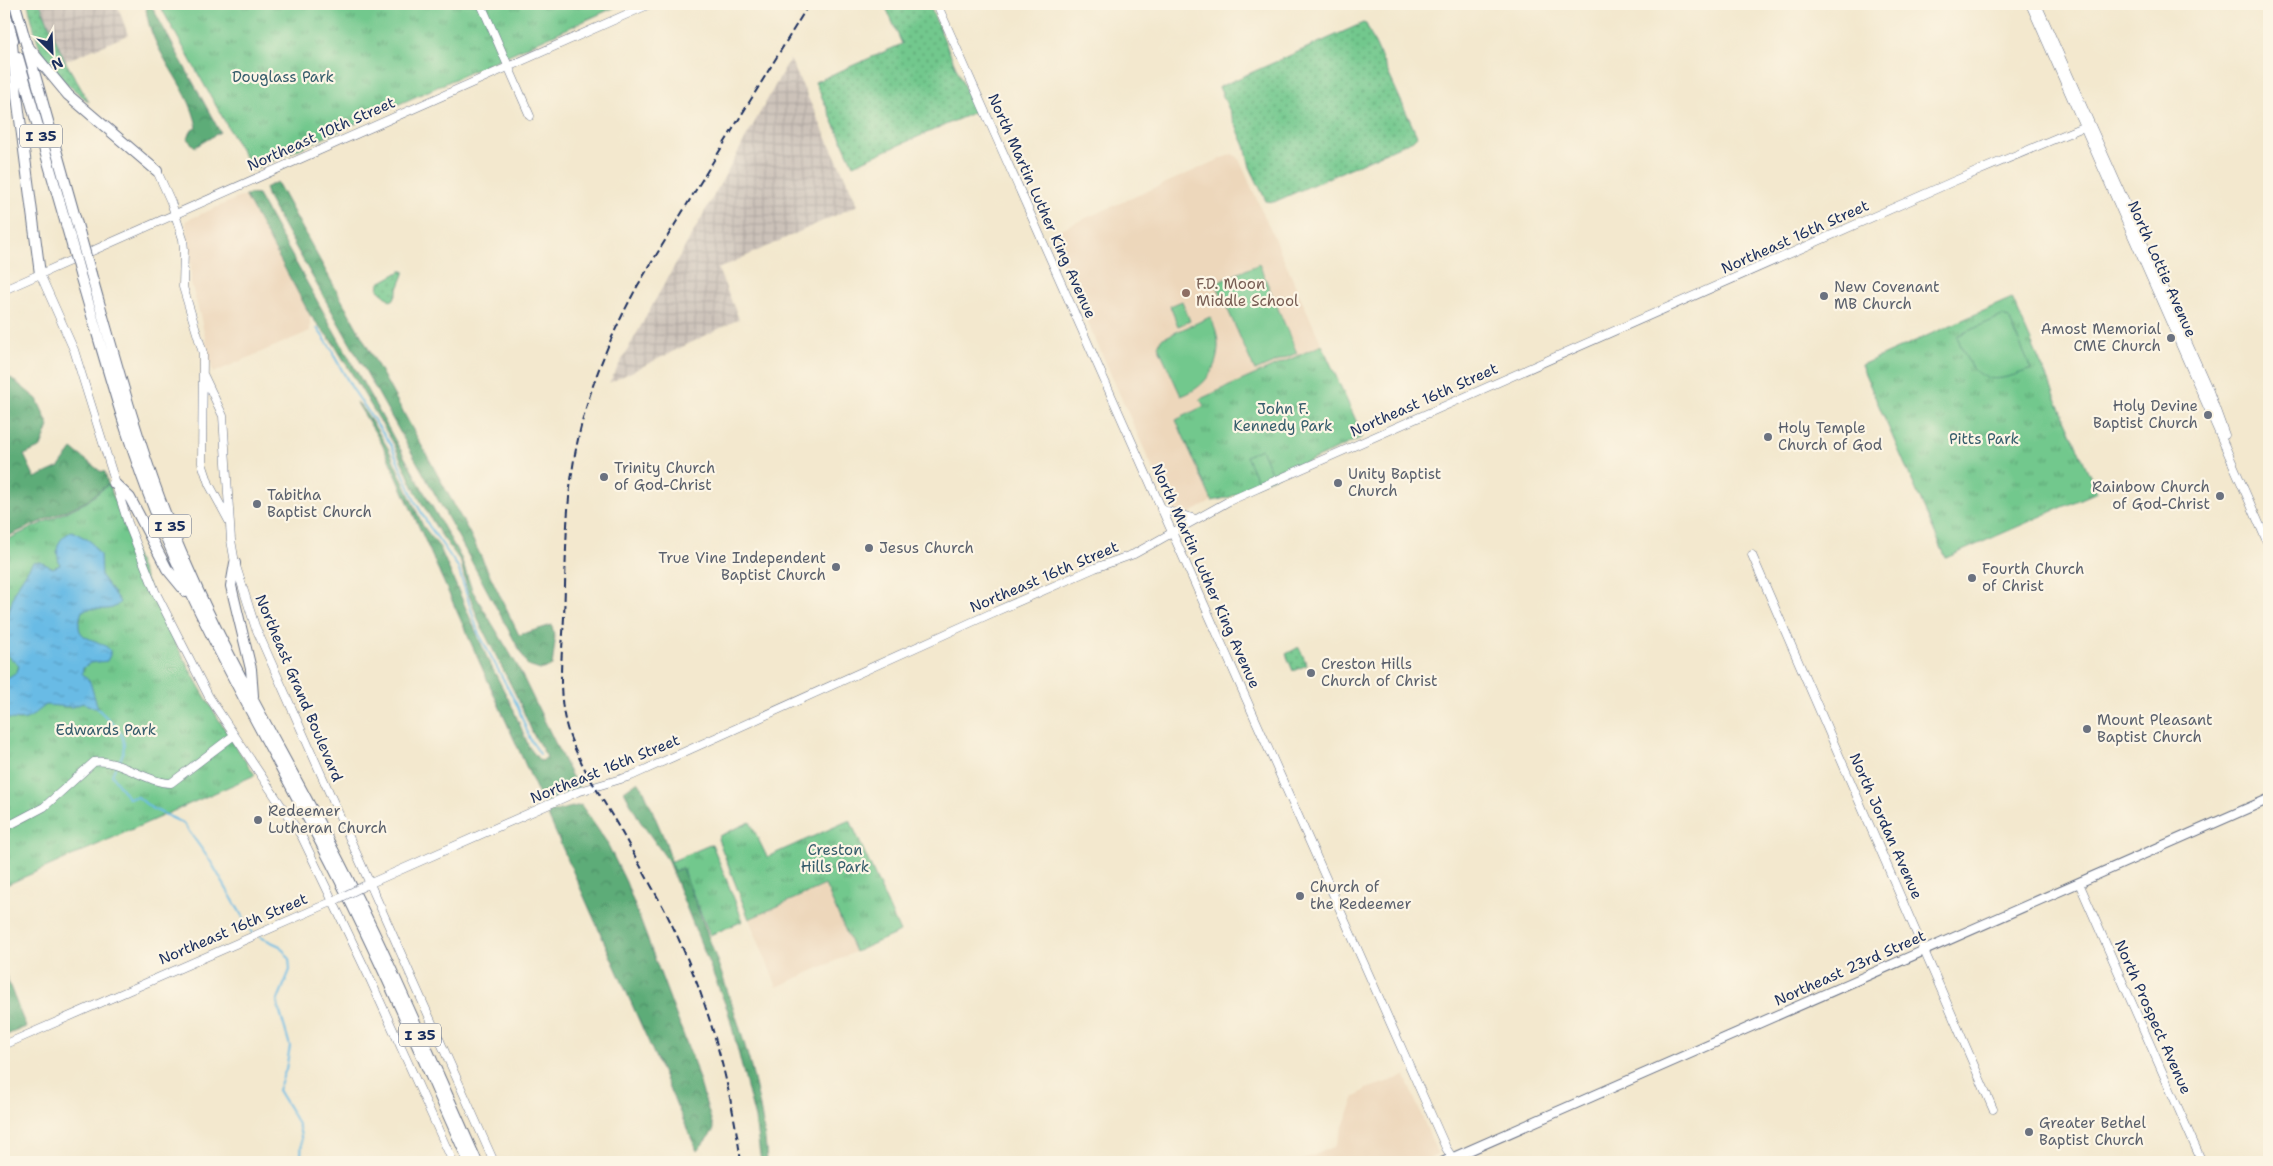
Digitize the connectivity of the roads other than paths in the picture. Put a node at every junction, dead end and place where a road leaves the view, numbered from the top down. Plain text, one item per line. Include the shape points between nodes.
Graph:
1 (14, 4) edge
2 (481, 4) edge
3 (650, 4) edge
4 (937, 4) edge
5 (2030, 4) edge
6 (2037, 4) edge
7 (4, 8) edge
8 (11, 34) junction
9 (26, 44) junction
10 (508, 67) junction
11 (530, 116) dead end
12 (2087, 125) junction
13 (157, 172) joint
14 (175, 214) junction
15 (75, 237) junction
16 (40, 274) junction
17 (86, 276) junction
18 (4, 290) edge
19 (204, 376) junction
20 (114, 483) junction
21 (1162, 509) junction
22 (1196, 519) junction
23 (229, 521) junction
24 (1172, 532) junction
25 (2269, 535) edge
26 (2269, 546) edge
27 (1752, 555) dead end
28 (235, 563) junction
29 (194, 602) junction
30 (254, 700) junction
31 (233, 736) junction
32 (2269, 800) edge
33 (4, 828) edge
34 (2079, 883) junction
35 (367, 885) junction
36 (336, 900) junction
37 (1925, 950) junction
38 (4, 1045) edge
39 (1993, 1109) dead end
40 (1450, 1161) edge
41 (452, 1162) edge
42 (469, 1162) edge
43 (477, 1162) edge
44 (494, 1162) edge
45 (2202, 1162) edge

1 - 9 highway, I 35
2 - 10 main road
3 - 10 main road, Northeast 10th Street
4 - 21 main road, North Martin Luther King Avenue
5 - 12 main road, North Lottie Avenue
6 - 12 main road, North Lottie Avenue
7 - 8 highway, I 35
8 - 15 highway, I 35
8 - 16 highway
9 - 13 highway via 68,95
9 - 15 highway, I 35
10 - 11 main road
10 - 14 main road, Northeast 10th Street
12 - 22 main road, Northeast 16th Street via 1229,501
12 - 25 main road, North Lottie Avenue via 2208,391
12 - 26 main road, North Lottie Avenue
13 - 14 main road, Northeast Grand Boulevard
14 - 16 main road, Northeast 10th Street
14 - 19 main road, Northeast Grand Boulevard via 184,250 183,287 201,342
15 - 17 highway, I 35, bridge
16 - 18 main road, Northeast 10th Street
16 - 20 main road via 80,367
17 - 29 highway, I 35 via 117,400 146,487
17 - 30 highway, I 35 via 169,522 205,605
19 - 23 main road, Northeast Grand Boulevard via 220,406 225,426
19 - 23 main road, Northeast Grand Boulevard via 202,463 209,484
20 - 29 highway via 130,498 166,569
20 - 31 main road via 155,592 191,666
21 - 22 main road
21 - 24 main road, North Martin Luther King Avenue
22 - 24 main road, Northeast 16th Street
23 - 28 main road, Northeast Grand Boulevard
24 - 35 main road, Northeast 16th Street via 1134,554 992,613 662,763 576,792
24 - 40 main road, North Martin Luther King Avenue
27 - 37 main road, North Jordan Avenue
28 - 30 highway via 232,586 251,669
28 - 35 main road, Northeast Grand Boulevard via 259,636
29 - 42 highway, I 35 via 363,927
30 - 43 highway, I 35 via 351,887
31 - 33 main road via 172,783 162,783 100,761 88,766 44,807
31 - 36 main road via 302,837
32 - 34 main road, Northeast 23rd Street
34 - 37 main road, Northeast 23rd Street
34 - 45 main road, North Prospect Avenue
35 - 36 main road, Northeast 16th Street, bridge
35 - 44 main road, Northeast Grand Boulevard
36 - 38 main road, Northeast 16th Street
36 - 41 main road
37 - 39 main road, North Jordan Avenue
37 - 40 main road, Northeast 23rd Street

